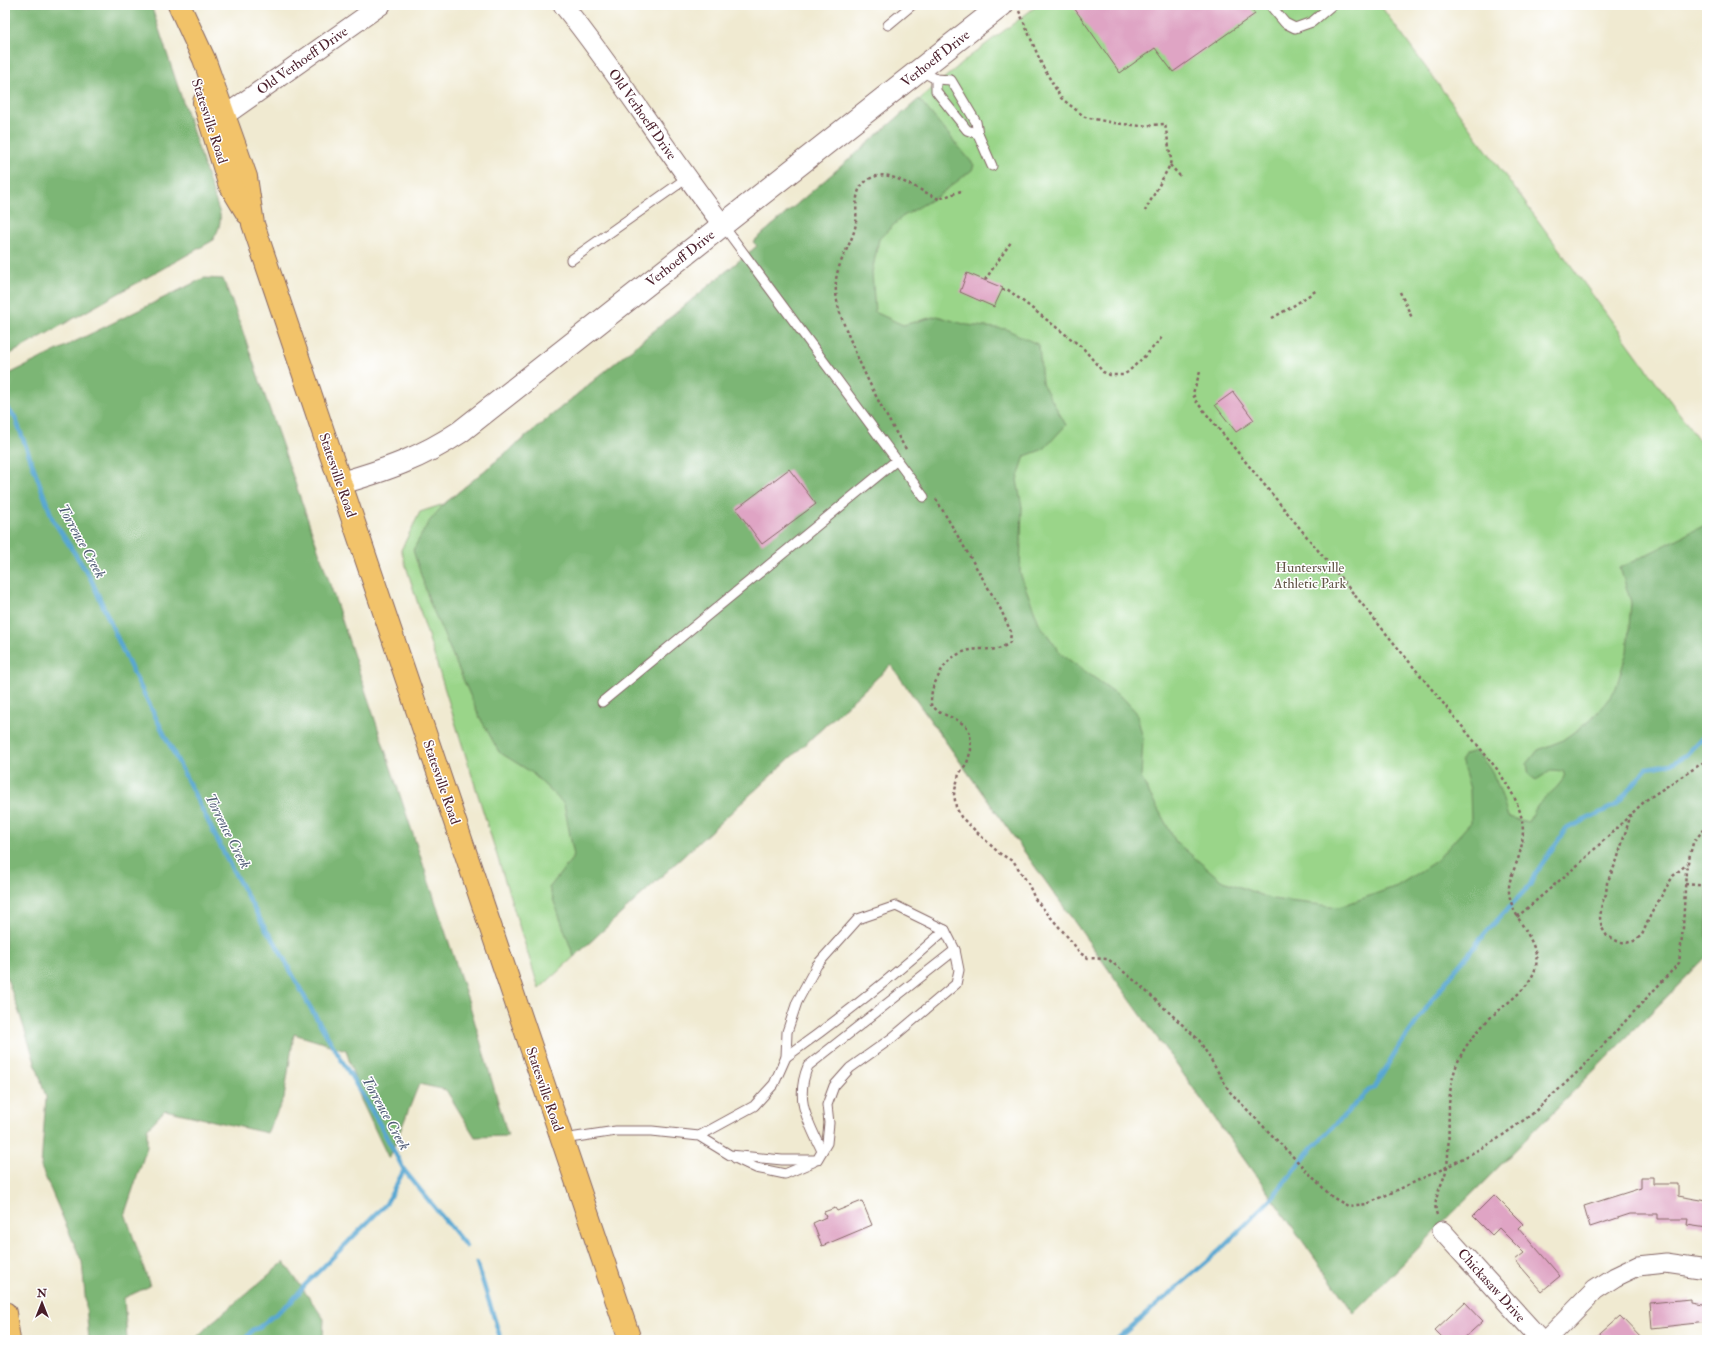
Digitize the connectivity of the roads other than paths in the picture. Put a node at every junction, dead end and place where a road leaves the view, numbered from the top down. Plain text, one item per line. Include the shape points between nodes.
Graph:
1 (380, 5) edge
2 (563, 5) edge
3 (912, 5) edge
4 (1002, 5) edge
5 (1270, 5) edge
6 (1332, 5) edge
7 (180, 9) edge
8 (888, 25) dead end
9 (928, 74) junction
10 (224, 116) junction
11 (978, 134) junction
12 (992, 166) dead end
13 (687, 178) junction
14 (253, 224) junction
15 (722, 224) junction
16 (571, 260) dead end
17 (897, 460) junction
18 (341, 483) junction
19 (924, 497) dead end
20 (602, 702) dead end
21 (945, 930) junction
22 (955, 950) junction
23 (786, 1057) junction
24 (699, 1136) junction
25 (563, 1139) junction
26 (822, 1151) junction
27 (730, 1155) junction
28 (817, 1160) junction
29 (1442, 1231) road end
30 (1707, 1269) edge
31 (5, 1313) edge
32 (9, 1340) edge
33 (630, 1340) edge
34 (1541, 1340) edge
35 (1546, 1340) edge

1 - 10 street, Old Verhoeff Drive
2 - 13 street, Old Verhoeff Drive via 624,86
3 - 8 lane
4 - 9 street, Verhoeff Drive
5 - 6 lane via 1285,23 1295,28 1312,22
7 - 10 main road, Statesville Road via 204,59
7 - 14 main road, Statesville Road via 192,63 229,183
9 - 11 lane via 936,91 967,130
9 - 11 lane via 951,80 976,122
9 - 15 street, Verhoeff Drive
10 - 14 main road, Statesville Road via 246,177
11 - 12 lane
13 - 15 street, Old Verhoeff Drive
13 - 16 lane
14 - 18 main road, Statesville Road
15 - 17 lane
15 - 18 street, Verhoeff Drive via 454,436 405,462
17 - 19 lane
17 - 20 lane
18 - 25 main road, Statesville Road
21 - 22 lane
21 - 23 lane via 901,970
21 - 23 lane via 896,906 858,919 817,965 797,1002 787,1032
22 - 26 lane via 959,970 956,984 892,1038 850,1068 834,1086 827,1105 827,1143
22 - 26 lane via 808,1066 803,1077 803,1110
23 - 24 lane via 774,1084 754,1106
24 - 25 lane via 652,1131 616,1131
24 - 27 lane
25 - 33 main road, Statesville Road
26 - 28 lane
27 - 28 lane via 782,1160
27 - 28 lane via 756,1168 784,1174
29 - 34 street, Chickasaw Drive
30 - 35 street via 1666,1263 1638,1266 1595,1290
31 - 32 main road

